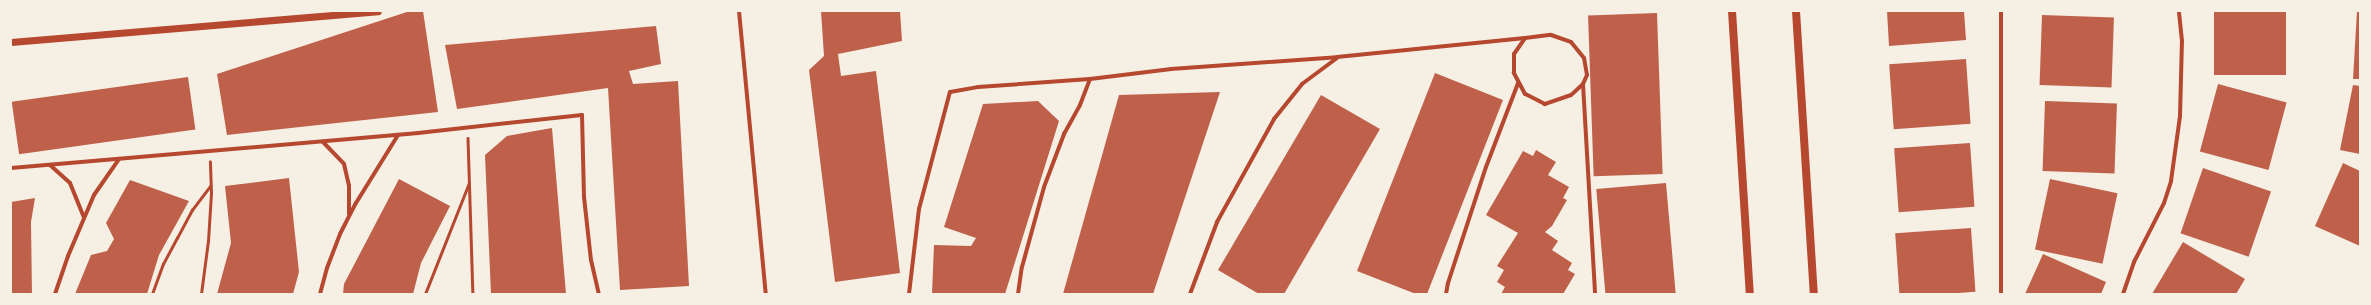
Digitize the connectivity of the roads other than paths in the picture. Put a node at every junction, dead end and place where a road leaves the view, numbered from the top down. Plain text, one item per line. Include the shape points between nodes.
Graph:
1 (378, 11) edge
2 (739, 11) edge
3 (1732, 11) edge
4 (1796, 11) edge
5 (2001, 11) edge
6 (2179, 11) edge
7 (1525, 38) junction
8 (11, 42) edge
9 (1337, 58) junction
10 (1090, 79) junction
11 (1518, 83) junction
12 (1583, 84) junction
13 (398, 135) junction
14 (323, 142) junction
15 (119, 159) junction
16 (50, 165) junction
17 (11, 168) edge
18 (84, 217) junction
19 (349, 217) junction
20 (55, 294) edge
21 (320, 294) edge
22 (599, 294) edge
23 (766, 294) edge
24 (909, 294) edge
25 (1018, 294) edge
26 (1190, 294) edge
27 (1446, 294) edge
28 (1595, 294) edge
29 (1750, 294) edge
30 (1814, 294) edge
31 (2001, 294) edge
32 (2123, 294) edge

1 - 8 street
2 - 23 street
3 - 29 main road
4 - 30 main road
5 - 31 street
6 - 32 street via 2182,41 2180,116 2171,181 2164,203 2134,262
7 - 9 street
7 - 11 street via 1514,54 1514,73
7 - 12 street via 1551,35 1571,42 1584,58 1587,76
9 - 10 street via 1171,69
9 - 26 street via 1302,84 1274,119 1217,222
10 - 24 street via 978,87 950,92 919,209
10 - 25 street via 1080,105 1064,134 1044,187 1022,267
11 - 12 street via 1525,94 1545,104 1571,95
11 - 27 street via 1486,167
12 - 28 street
13 - 14 street
13 - 19 street
13 - 22 street via 582,115 584,196 591,260
14 - 15 street
14 - 19 street via 344,164 349,185
15 - 16 street
15 - 18 street via 100,185
16 - 17 street
16 - 18 street via 70,183
18 - 20 street
19 - 21 street via 327,268

